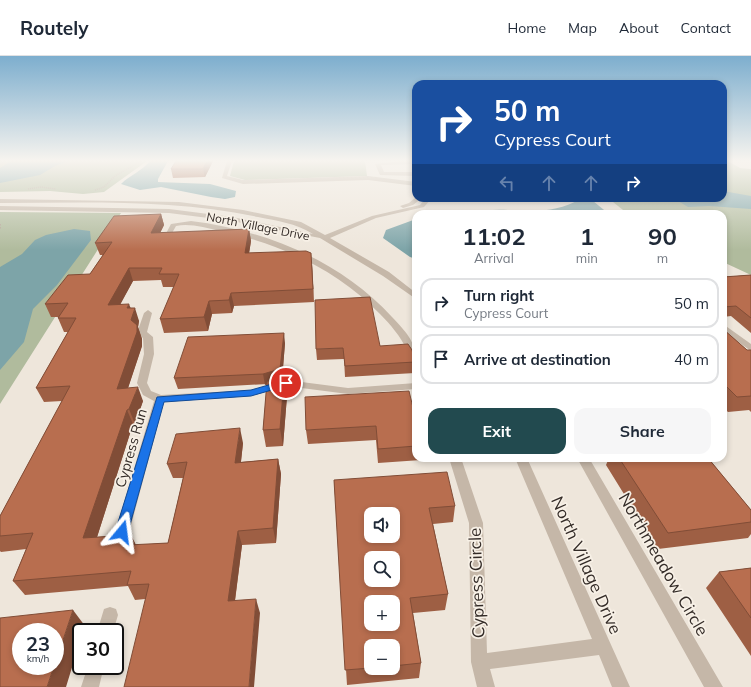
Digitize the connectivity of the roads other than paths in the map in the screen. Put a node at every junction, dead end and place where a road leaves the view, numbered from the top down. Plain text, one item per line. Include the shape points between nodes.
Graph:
1 (0, 201) edge
2 (413, 202) edge
3 (426, 202) edge
4 (0, 208) edge
5 (324, 238) junction
6 (165, 241) edge
7 (412, 294) edge
8 (148, 313) dead end
9 (727, 330) edge
10 (751, 348) edge
11 (412, 351) edge
12 (412, 386) edge
13 (160, 399) junction
14 (456, 462) edge
15 (523, 462) edge
16 (585, 462) edge
17 (122, 532) dead end
18 (110, 615) dead end
19 (108, 623) edge
20 (603, 646) junction
21 (479, 662) junction
22 (93, 675) edge
23 (90, 687) edge
24 (486, 687) edge
25 (621, 687) edge
26 (714, 687) edge

1 - 5 street, North Village Drive via 132,202 214,208 301,224
2 - 5 street via 367,214
3 - 5 street via 422,206 374,217
4 - 5 street, North Village Drive via 169,212 232,219
5 - 7 street, North Village Drive via 386,274
6 - 11 street via 173,225 187,223 238,232 287,248 331,269 368,297 402,333
8 - 13 street, Cypress Run via 142,333 148,337 149,354 142,383 147,393
9 - 10 street
12 - 13 street via 348,391 286,383 251,393
13 - 17 street, Cypress Run
14 - 21 street, Cypress Circle via 476,523
15 - 20 street, North Village Drive
16 - 26 street, Northmeadow Circle
18 - 19 street
20 - 21 street
20 - 25 street, North Village Drive
21 - 24 street, Cypress Circle
22 - 23 street

